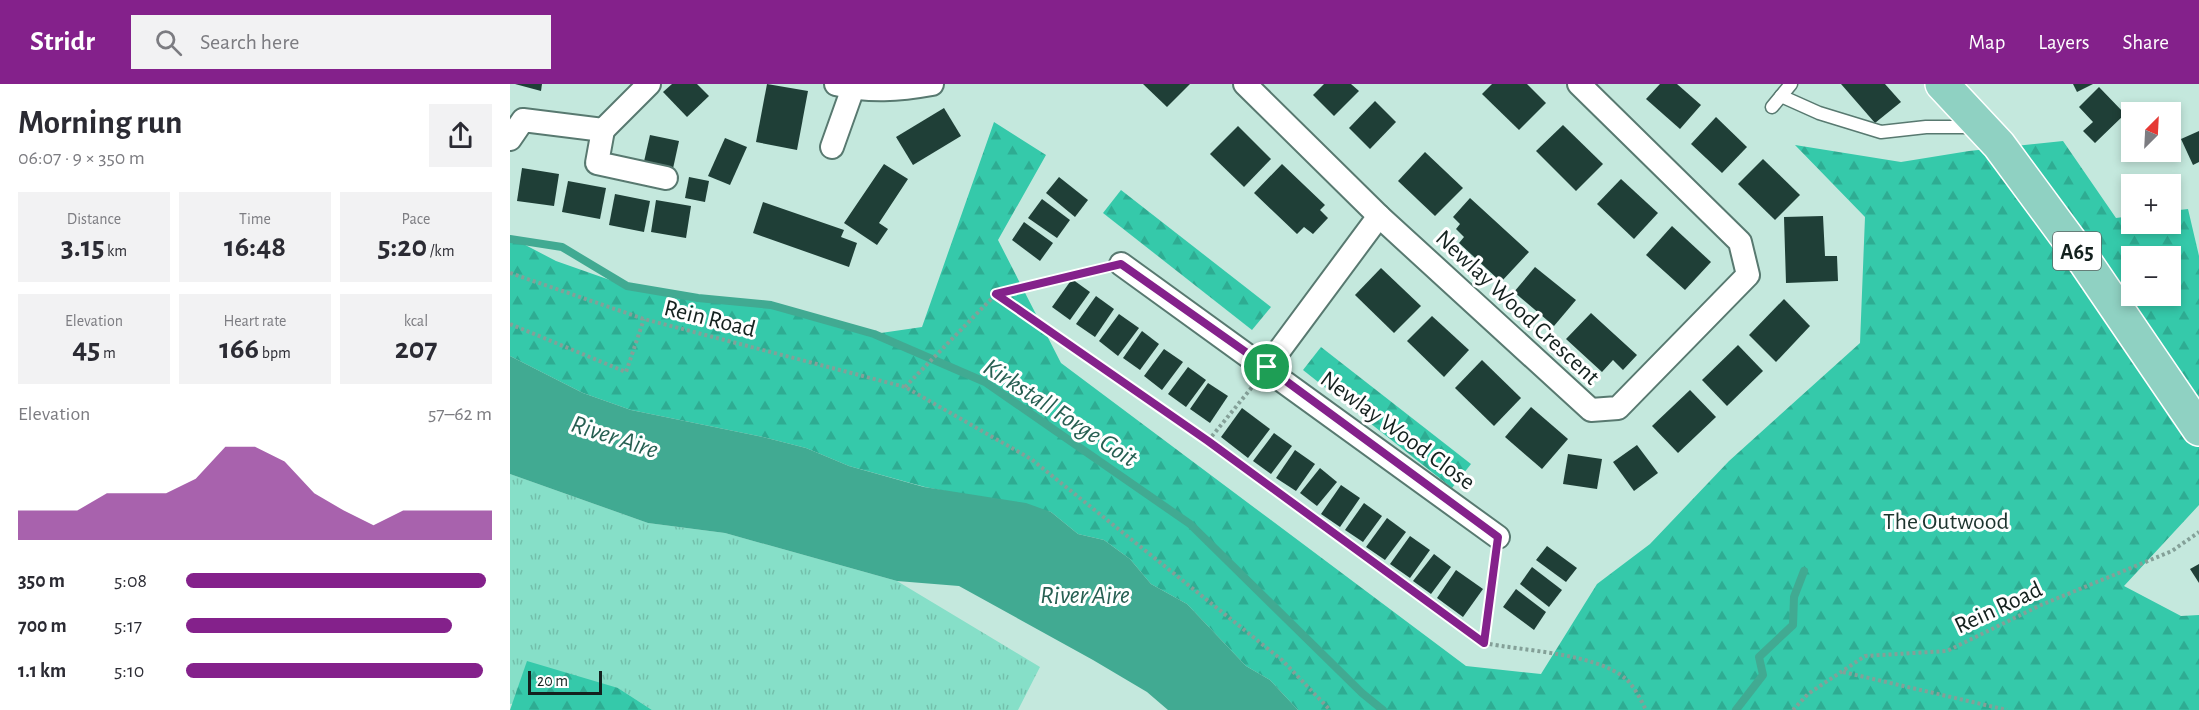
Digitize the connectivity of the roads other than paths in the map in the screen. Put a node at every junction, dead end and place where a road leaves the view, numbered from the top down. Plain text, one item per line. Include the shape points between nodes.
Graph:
1 (649, 84) edge
2 (932, 84) edge
3 (1245, 84) edge
4 (1579, 84) edge
5 (1791, 84) edge
6 (1942, 84) edge
7 (844, 86) edge
8 (1781, 96) junction
9 (1772, 107) dead end
10 (1982, 126) junction
11 (603, 130) junction
12 (510, 138) edge
13 (832, 147) dead end
14 (666, 178) dead end
15 (1379, 216) junction
16 (1121, 264) road end
17 (1267, 367) junction
18 (2199, 429) edge
19 (1498, 537) road end

1 - 11 street
2 - 7 street via 894,91
3 - 15 street
4 - 15 street, Newlay Wood Crescent via 1740,242 1748,275 1618,408 1591,410
5 - 8 lane
6 - 10 main road, A65
7 - 13 street
8 - 9 lane
8 - 10 lane via 1818,113 1881,132
10 - 18 main road, A65 via 2086,263
11 - 12 street via 524,120
11 - 14 street via 597,163
15 - 17 street
16 - 17 street, Newlay Wood Close
17 - 19 street, Newlay Wood Close

